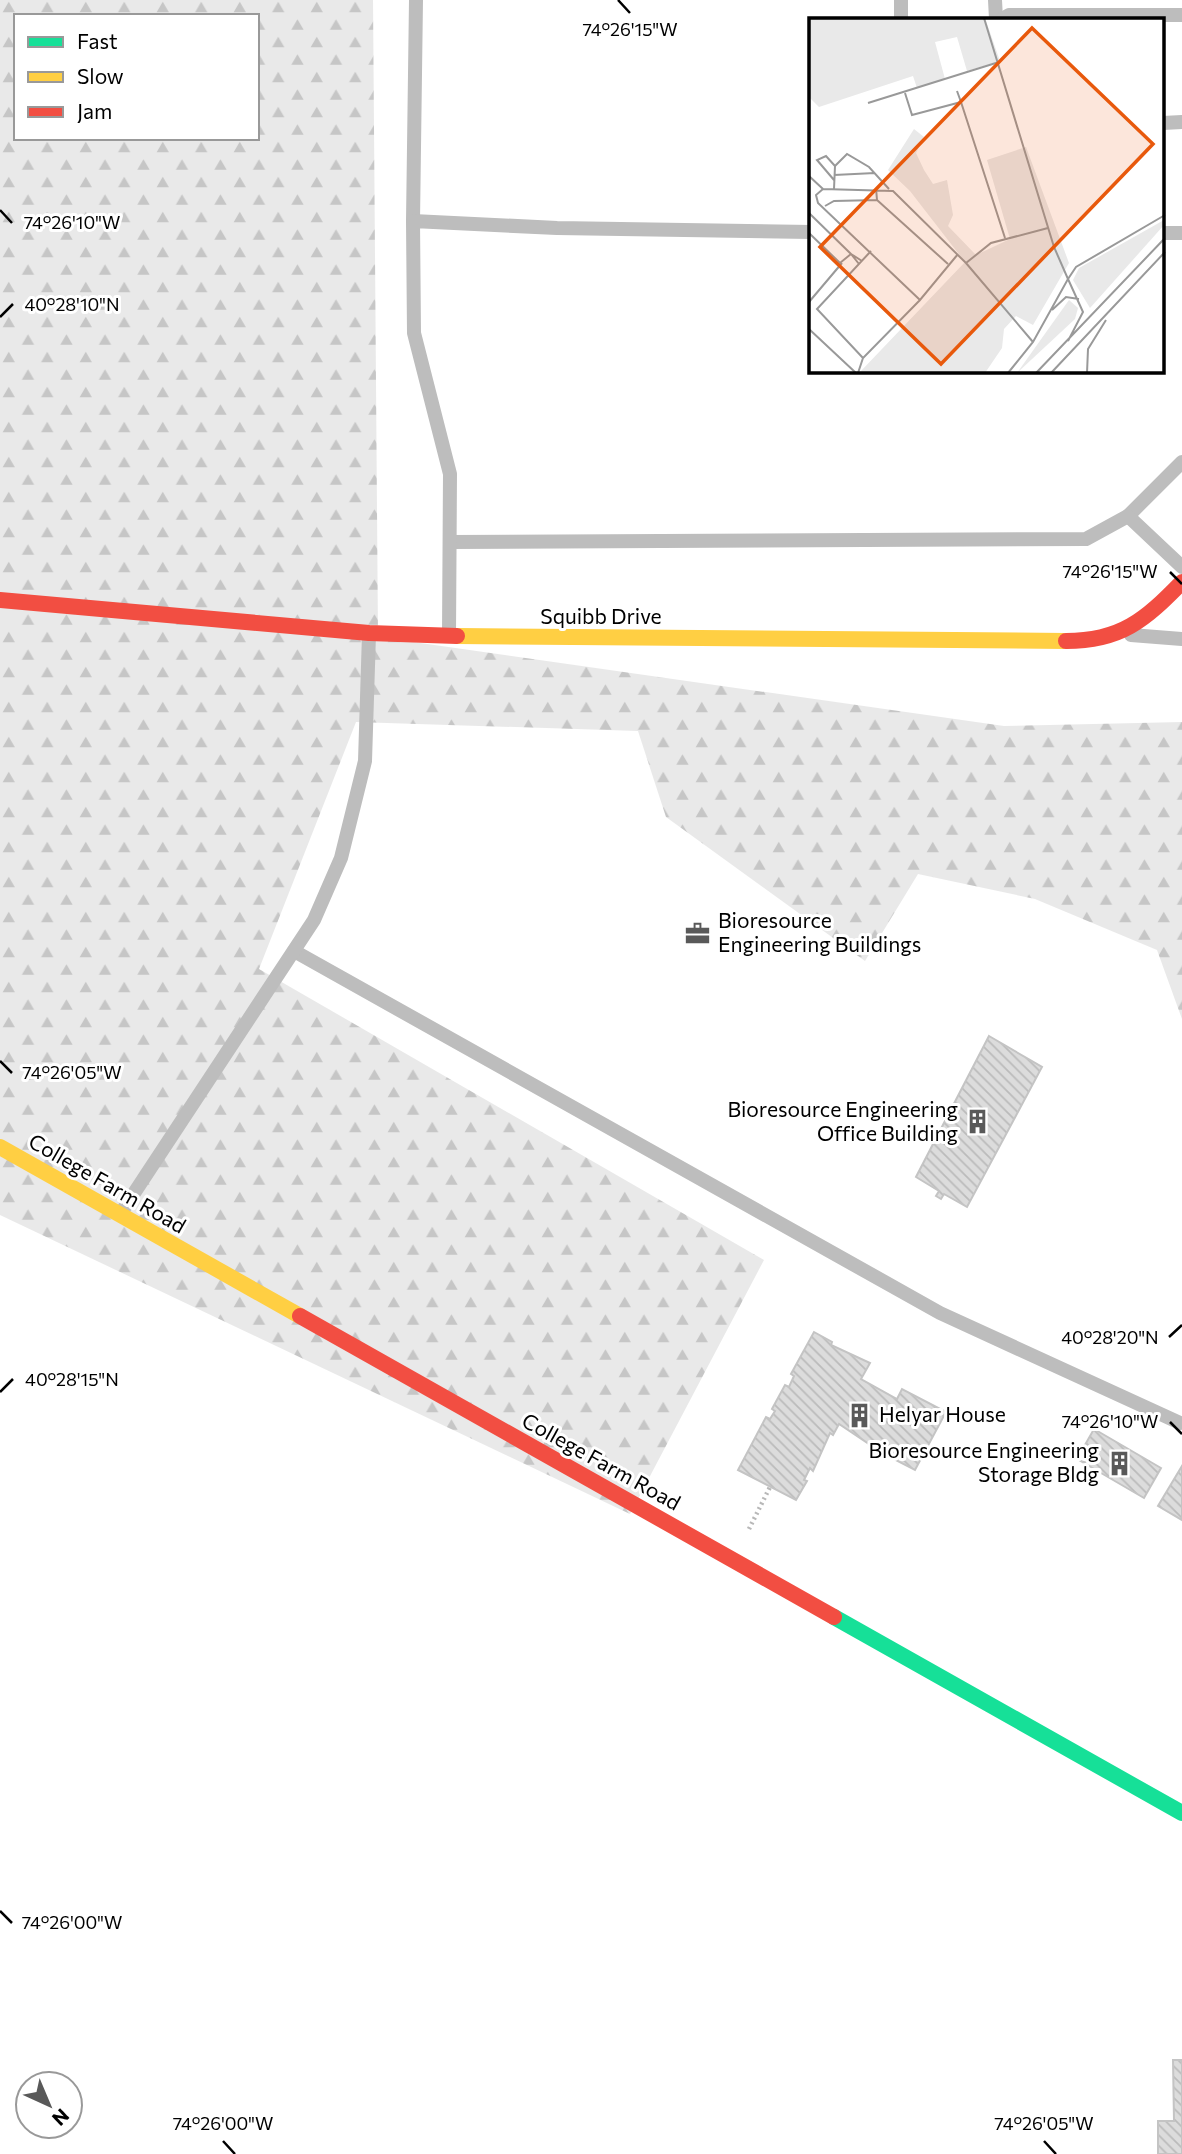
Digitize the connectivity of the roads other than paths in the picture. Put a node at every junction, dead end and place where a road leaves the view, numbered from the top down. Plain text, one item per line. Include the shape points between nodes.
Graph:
1 (416, 0) edge
2 (901, 0) edge
3 (995, 0) edge
4 (1182, 15) edge
5 (901, 18) edge
6 (996, 18) edge
7 (1004, 18) edge
8 (1182, 122) edge
9 (1164, 123) edge
10 (414, 221) junction
11 (809, 232) edge
12 (1164, 233) edge
13 (1182, 233) edge
14 (1182, 462) edge
15 (1128, 516) junction
16 (450, 542) junction
17 (1182, 566) edge
18 (1182, 582) edge
19 (0, 600) edge
20 (369, 633) junction
21 (1120, 635) junction
22 (449, 636) junction
23 (1182, 639) edge
24 (294, 951) junction
25 (0, 1147) edge
26 (120, 1215) junction
27 (1181, 1422) edge
28 (1182, 1813) edge

1 - 10 lane
2 - 5 lane
3 - 6 lane
4 - 7 lane
8 - 9 lane
10 - 11 lane
10 - 16 lane via 414,333 450,474
12 - 13 lane
14 - 15 lane
15 - 16 lane via 1086,539
15 - 17 lane
16 - 22 lane
18 - 21 street, Squibb Drive
19 - 20 street, Squibb Drive
20 - 22 street, Squibb Drive
20 - 24 lane via 365,761 341,858 314,920
21 - 22 street, Squibb Drive via 1093,641
21 - 23 lane
24 - 26 lane
24 - 27 lane via 940,1313
25 - 26 street, College Farm Road
26 - 28 street, College Farm Road

